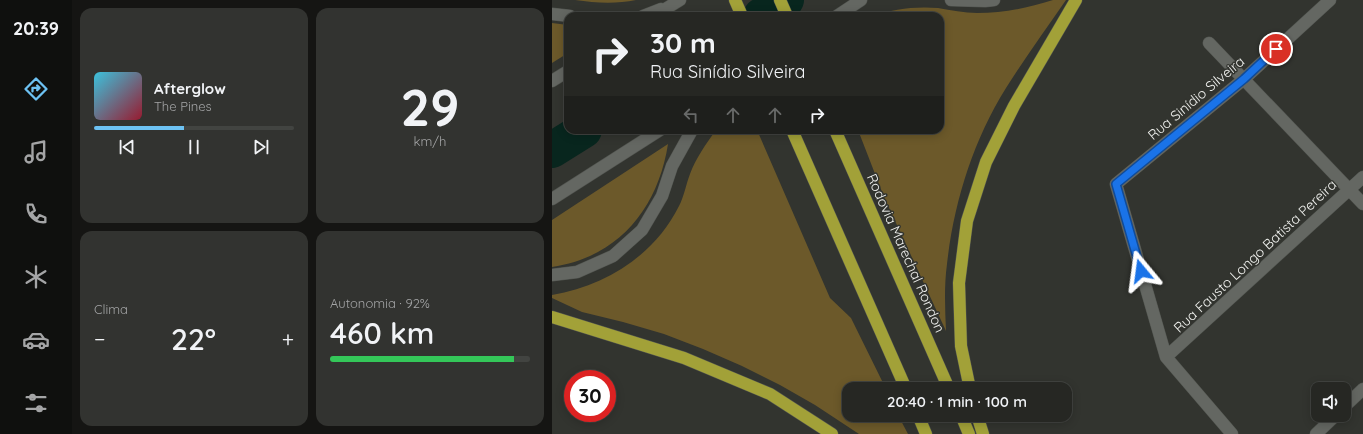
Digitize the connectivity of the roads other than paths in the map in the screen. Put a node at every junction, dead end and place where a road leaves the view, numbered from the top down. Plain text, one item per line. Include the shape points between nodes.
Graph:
1 (735, 0) edge
2 (780, 0) edge
3 (861, 0) edge
4 (868, 0) edge
5 (951, 0) edge
6 (994, 0) edge
7 (1076, 0) edge
8 (1330, 0) edge
9 (674, 3) edge
10 (849, 8) junction
11 (653, 12) edge
12 (660, 12) edge
13 (740, 12) edge
14 (785, 12) edge
15 (842, 12) edge
16 (552, 14) edge
17 (564, 15) edge
18 (1209, 44) dead end
19 (564, 74) edge
20 (1244, 79) junction
21 (552, 81) edge
22 (654, 134) edge
23 (690, 134) edge
24 (794, 134) edge
25 (837, 134) edge
26 (1363, 176) edge
27 (1349, 189) junction
28 (552, 199) edge
29 (1363, 204) edge
30 (552, 275) edge
31 (552, 317) edge
32 (1166, 357) junction
33 (903, 382) edge
34 (946, 382) edge
35 (969, 382) edge
36 (1363, 389) edge
37 (1351, 400) edge
38 (921, 422) edge
39 (964, 422) edge
40 (979, 422) edge
41 (1329, 422) edge
42 (832, 434) edge
43 (926, 434) edge
44 (969, 434) edge
45 (983, 434) edge
46 (1232, 434) edge
47 (1316, 434) edge

1 - 13 highway
2 - 14 highway
3 - 10 street
4 - 10 street
5 - 6 street
7 - 35 highway via 1014,106 986,162 967,221 959,283 961,346
8 - 20 street, Rua Sinídio Silveira
9 - 11 street
9 - 12 street
10 - 15 street
16 - 17 street
18 - 20 street
19 - 21 street
20 - 27 street
20 - 32 street, Rua Sinídio Silveira via 1116,184
22 - 28 street
23 - 30 street via 672,166 662,196 642,230 613,256 577,272
24 - 33 highway
25 - 34 highway, Rodovia Marechal Rondon
26 - 27 street, Rua Fausto Longo Batista Pereira
27 - 29 street
27 - 32 street, Rua Fausto Longo Batista Pereira
31 - 42 highway via 684,358 770,394
32 - 46 street
36 - 37 street
38 - 43 highway
39 - 44 highway
40 - 45 highway
41 - 47 street

